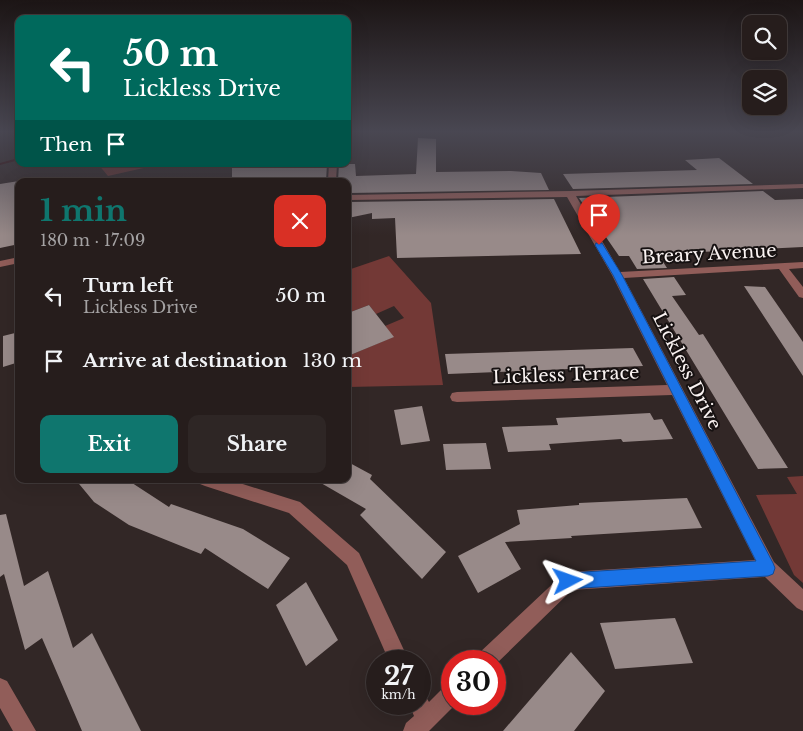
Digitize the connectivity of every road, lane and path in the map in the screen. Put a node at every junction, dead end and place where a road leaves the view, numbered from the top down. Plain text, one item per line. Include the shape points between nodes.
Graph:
1 (803, 186) edge
2 (570, 194) junction
3 (351, 197) edge
4 (15, 261) edge
5 (0, 264) edge
6 (803, 265) edge
7 (782, 266) junction
8 (618, 275) junction
9 (803, 294) edge
10 (677, 390) junction
11 (458, 398) dead end
12 (218, 483) edge
13 (768, 568) junction
14 (803, 602) edge
15 (394, 650) edge
16 (496, 650) edge
17 (0, 688) edge
18 (441, 702) edge
19 (420, 718) edge
20 (25, 731) edge

1 - 2 street
2 - 3 street
2 - 8 street, Lickless Drive
4 - 5 street
6 - 7 street, Breary Avenue
7 - 8 street, Breary Avenue
7 - 9 street
8 - 10 street, Lickless Drive
10 - 11 street, Lickless Terrace
10 - 13 street, Lickless Drive
12 - 15 street via 294,507 353,560
13 - 14 street, Lickless Drive
13 - 16 street via 568,581
17 - 20 street
18 - 19 street

